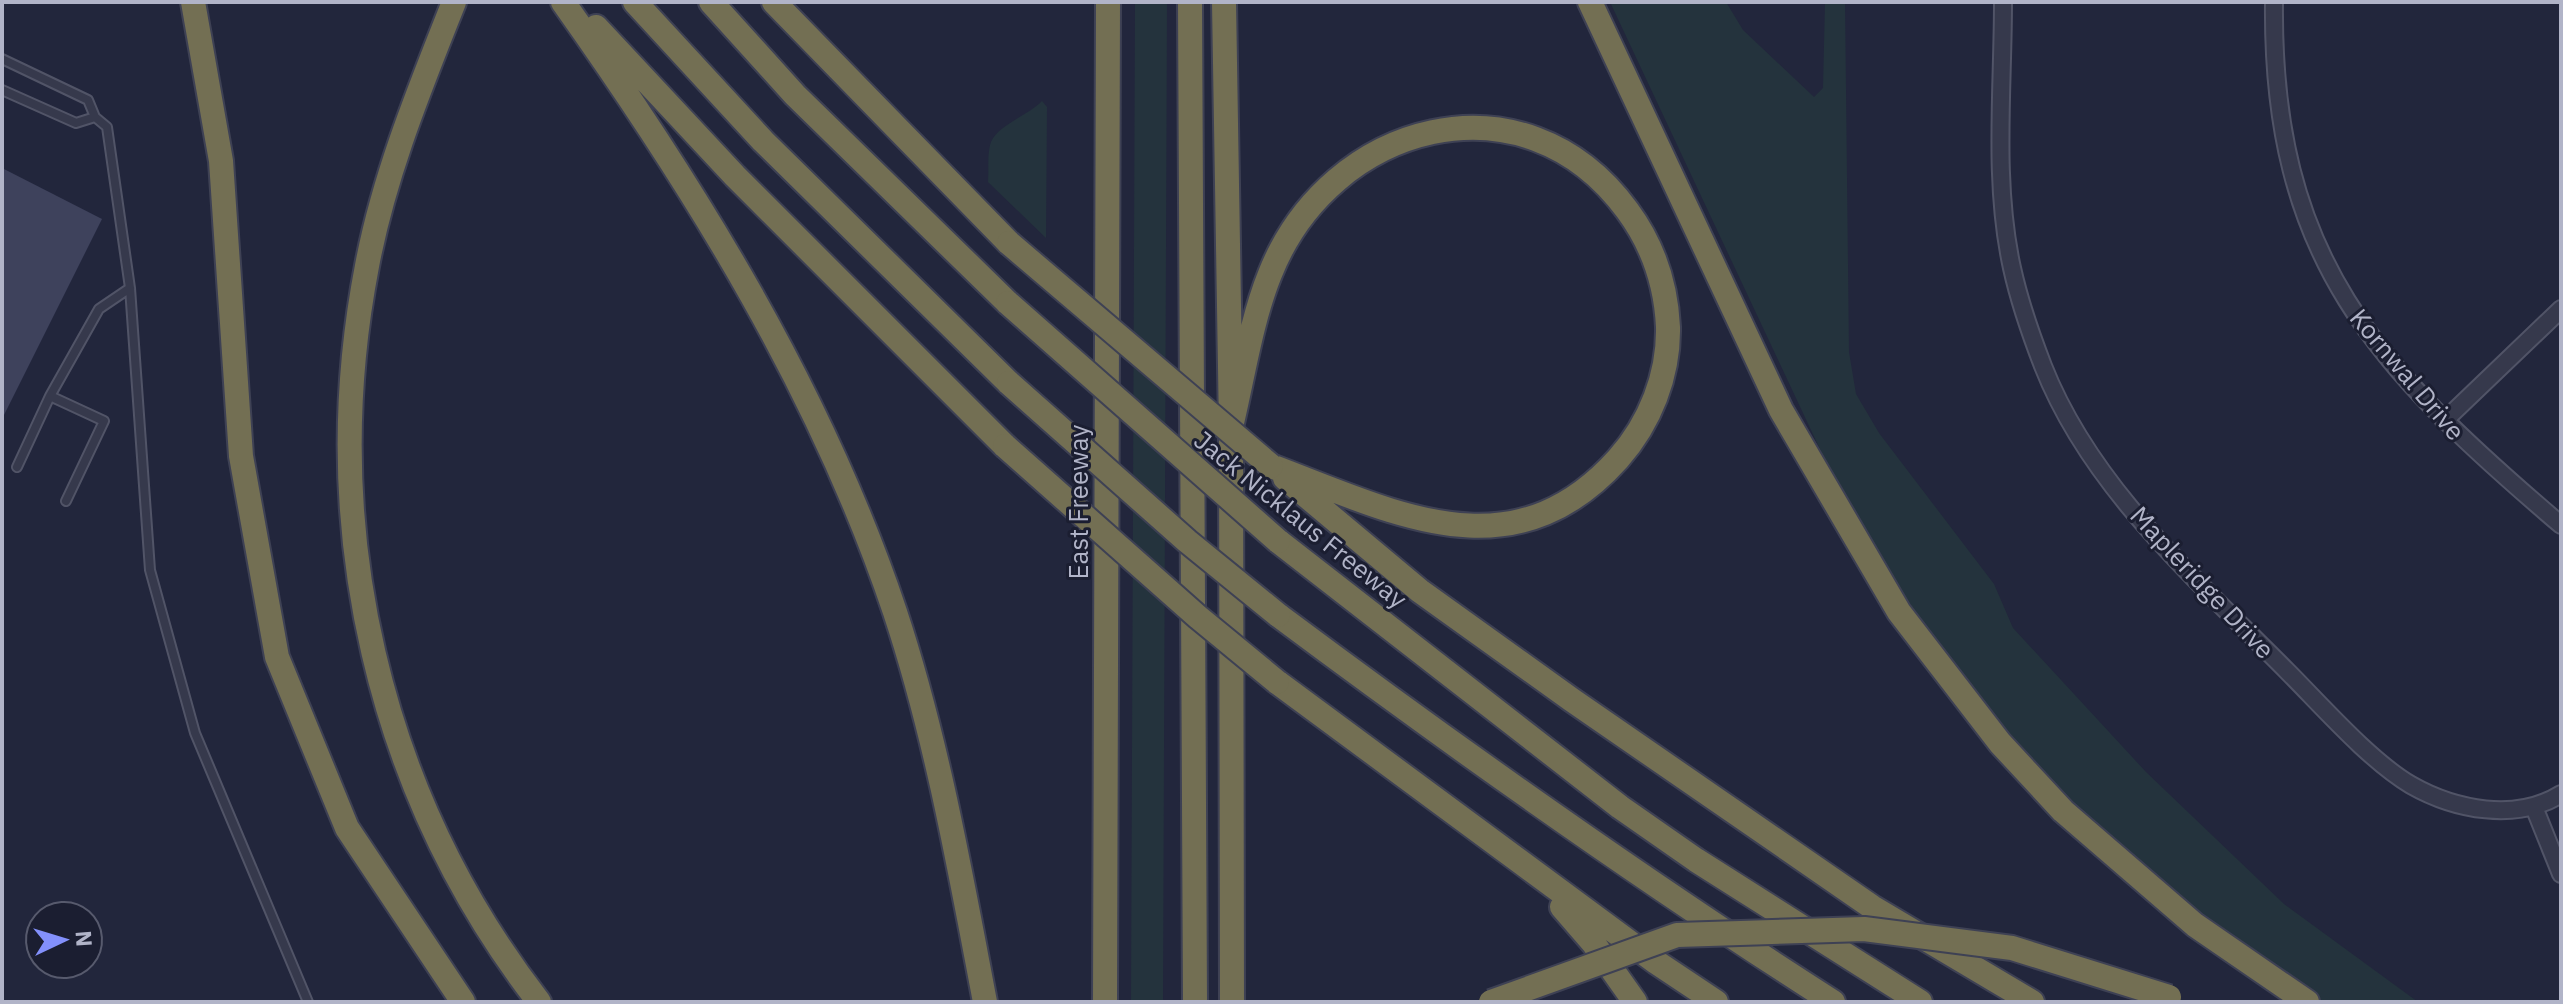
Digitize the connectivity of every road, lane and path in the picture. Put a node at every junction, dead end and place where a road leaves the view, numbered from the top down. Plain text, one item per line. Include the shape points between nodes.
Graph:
1 (193, 2) edge
2 (454, 2) edge
3 (563, 2) edge
4 (573, 2) edge
5 (635, 2) edge
6 (711, 2) edge
7 (774, 2) edge
8 (1108, 2) edge
9 (1190, 2) edge
10 (1224, 2) edge
11 (1590, 2) edge
12 (2003, 2) edge
13 (2274, 2) edge
14 (2, 59) edge
15 (2, 90) edge
16 (95, 117) junction
17 (130, 288) junction
18 (2561, 309) edge
19 (50, 396) junction
20 (2444, 421) junction
21 (1231, 427) junction
22 (1271, 466) junction
23 (17, 467) dead end
24 (66, 501) dead end
25 (2561, 525) edge
26 (2561, 794) edge
27 (2534, 807) junction
28 (1502, 850) junction
29 (2561, 874) edge
30 (1233, 903) junction
31 (520, 976) junction
32 (2174, 1000) edge
33 (308, 1002) edge
34 (463, 1002) edge
35 (532, 1002) edge
36 (539, 1002) edge
37 (985, 1002) edge
38 (1105, 1002) edge
39 (1195, 1002) edge
40 (1232, 1002) edge
41 (1243, 1002) edge
42 (1491, 1002) edge
43 (1635, 1002) edge
44 (1716, 1002) edge
45 (1833, 1002) edge
46 (1920, 1002) edge
47 (2032, 1002) edge
48 (2307, 1002) edge

1 - 34 highway via 221,161 241,456 277,657 347,828
2 - 31 highway via 400,141 367,263 350,397 351,520 371,652 414,787 474,909
3 - 37 highway via 650,125 746,282 831,450 895,612 936,757
4 - 28 highway, bridge via 735,176 1005,446 1277,682
5 - 45 highway, bridge via 763,141 1009,383 1175,531 1278,615 1529,800
6 - 46 highway, Jack Nicklaus Freeway, bridge via 795,95 1008,303 1278,541 1620,807
7 - 22 highway, bridge via 1009,243
8 - 38 highway, East Freeway
9 - 39 highway
10 - 21 highway
11 - 48 highway via 1781,410 1899,612 2000,743 2063,811 2195,925
12 - 27 street, Mapleridge Drive via 2002,174 2010,252 2043,365 2063,411 2147,529 2391,770 2457,805
13 - 20 street, Kornwal Drive via 2280,110 2294,185 2309,230 2351,309
14 - 16 lane via 88,100
15 - 16 lane via 76,123
16 - 17 lane via 107,127
17 - 19 lane via 99,309
17 - 33 lane via 150,570 195,733
18 - 20 street
19 - 23 lane
19 - 24 lane via 104,421
20 - 25 street, Kornwal Drive
21 - 22 highway via 1276,262 1328,185 1383,147 1451,128 1517,134 1555,148 1593,171 1637,223 1662,277 1667,357 1651,409 1632,443 1580,495 1529,520 1457,527 1404,517
21 - 30 highway
22 - 47 highway via 1420,591 1572,700 1872,907
26 - 27 street, Mapleridge Drive
27 - 29 street
28 - 43 highway via 1574,919
28 - 44 highway
30 - 40 highway
30 - 41 highway
31 - 35 highway
31 - 36 highway
32 - 42 highway, bridge via 2012,948 1864,929 1677,935

